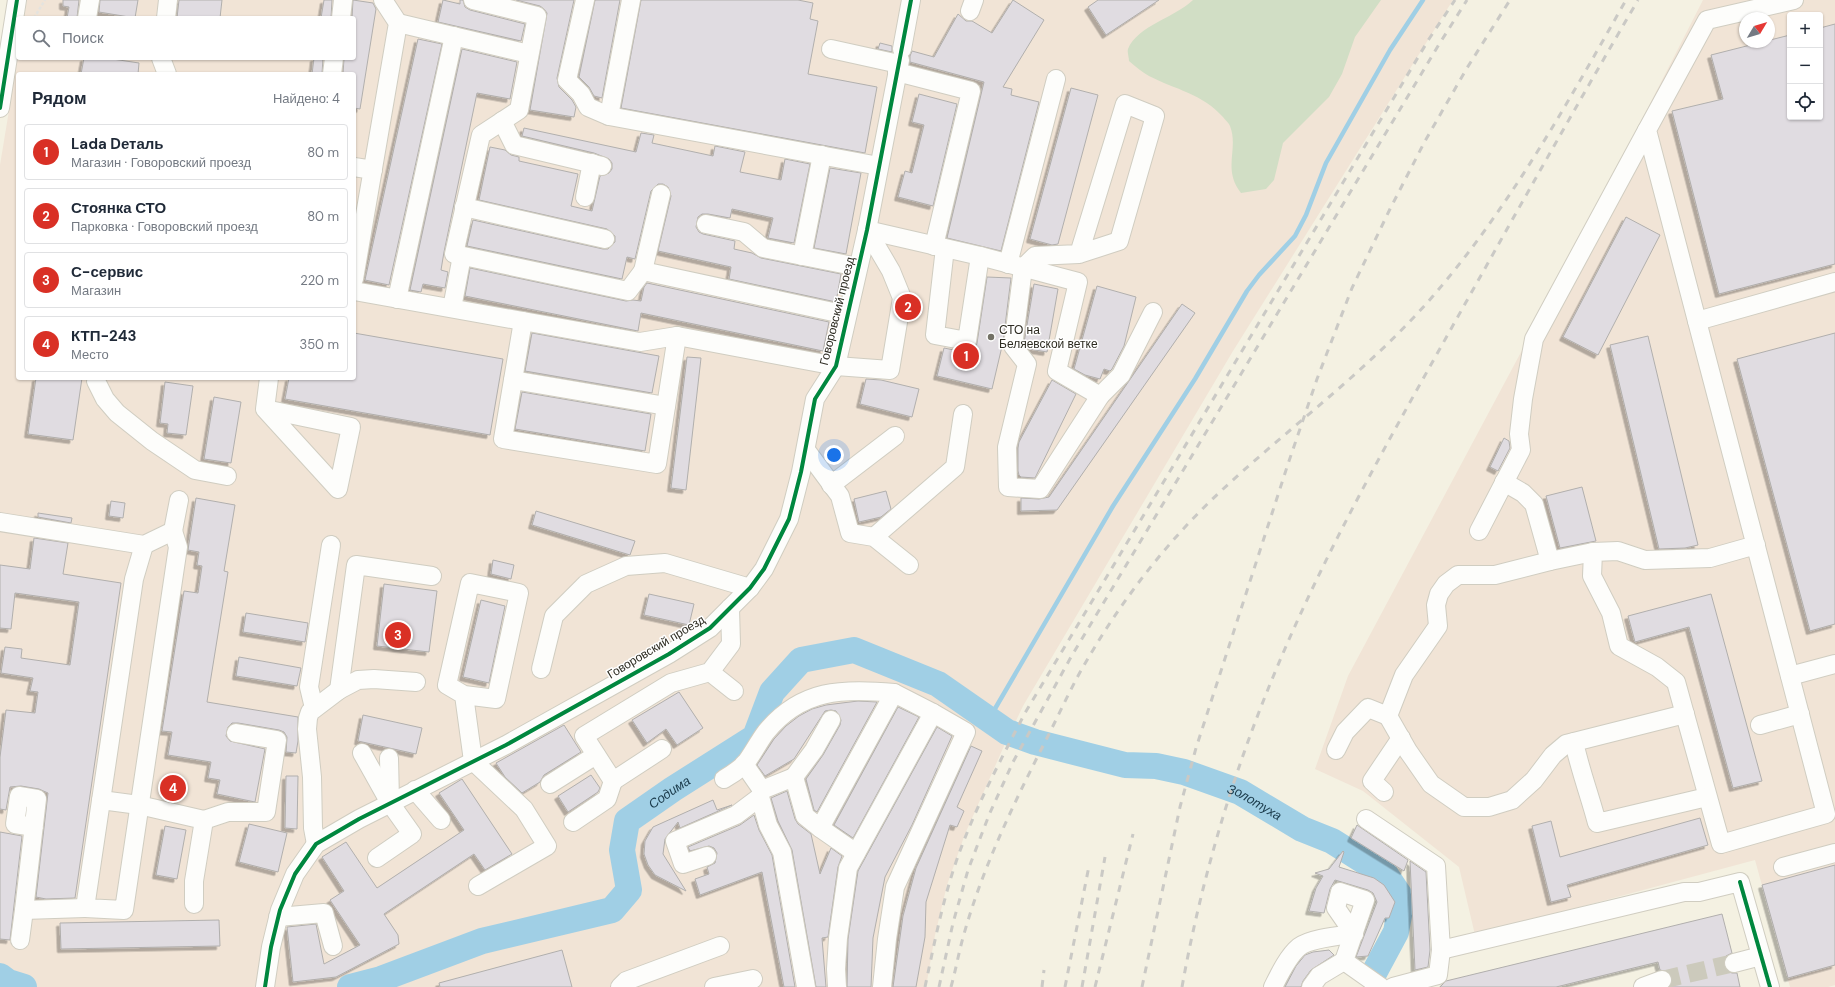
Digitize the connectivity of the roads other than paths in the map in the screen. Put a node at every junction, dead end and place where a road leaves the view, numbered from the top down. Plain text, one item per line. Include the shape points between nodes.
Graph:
1 (17, 0) edge
2 (90, 0) edge
3 (168, 0) edge
4 (343, 0) edge
5 (383, 0) edge
6 (473, 0) edge
7 (585, 0) edge
8 (631, 0) edge
9 (911, 0) edge
10 (1794, 0) edge
11 (88, 16) edge
12 (166, 16) edge
13 (341, 16) edge
14 (398, 23) junction
15 (454, 36) junction
16 (831, 48) dead end
17 (529, 54) junction
18 (162, 60) edge
19 (334, 60) edge
20 (900, 61) junction
21 (166, 72) edge
22 (332, 72) edge
23 (1056, 79) dead end
24 (0, 108) edge
25 (609, 116) junction
26 (502, 121) junction
27 (1647, 130) junction
28 (822, 155) junction
29 (879, 166) junction
30 (356, 167) edge
31 (373, 170) junction
32 (661, 194) dead end
33 (585, 197) dead end
34 (464, 207) junction
35 (706, 224) dead end
36 (867, 230) junction
37 (605, 239) dead end
38 (940, 247) junction
39 (1079, 254) junction
40 (462, 256) junction
41 (802, 256) junction
42 (980, 256) junction
43 (1016, 266) junction
44 (858, 267) junction
45 (356, 268) edge
46 (643, 271) junction
47 (1835, 282) edge
48 (356, 291) edge
49 (397, 299) junction
50 (452, 308) junction
51 (1153, 312) dead end
52 (848, 315) junction
53 (523, 321) junction
54 (1698, 321) junction
55 (677, 336) junction
56 (836, 366) junction
57 (96, 380) edge
58 (269, 380) edge
59 (513, 380) junction
60 (1100, 396) junction
61 (666, 406) junction
62 (265, 409) junction
63 (963, 414) dead end
64 (895, 436) dead end
65 (806, 450) junction
66 (227, 476) dead end
67 (1504, 482) junction
68 (832, 485) junction
69 (179, 500) dead end
70 (0, 522) edge
71 (173, 531) junction
72 (1479, 531) dead end
73 (874, 537) junction
74 (144, 545) junction
75 (332, 545) dead end
76 (1756, 545) junction
77 (1593, 552) junction
78 (1550, 561) junction
79 (909, 565) dead end
80 (432, 576) dead end
81 (750, 588) junction
82 (730, 608) junction
83 (1835, 664) edge
84 (541, 669) dead end
85 (710, 672) junction
86 (1790, 676) junction
87 (416, 682) dead end
88 (339, 690) junction
89 (734, 691) dead end
90 (894, 693) junction
91 (464, 695) junction
92 (314, 708) junction
93 (933, 713) junction
94 (1685, 714) junction
95 (1800, 714) junction
96 (1388, 716) junction
97 (831, 720) dead end
98 (1760, 725) dead end
99 (236, 733) dead end
100 (1401, 738) junction
101 (1574, 742) junction
102 (662, 749) dead end
103 (1336, 750) dead end
104 (362, 753) dead end
105 (596, 754) junction
106 (389, 758) dead end
107 (473, 761) junction
108 (744, 764) junction
109 (794, 777) junction
110 (724, 780) dead end
111 (613, 781) junction
112 (550, 784) dead end
113 (416, 790) junction
114 (1384, 792) dead end
115 (761, 793) junction
116 (1707, 797) junction
117 (101, 800) junction
118 (390, 803) junction
119 (139, 805) junction
120 (1831, 813) edge
121 (1366, 819) dead end
122 (204, 820) junction
123 (441, 820) dead end
124 (573, 822) dead end
125 (34, 827) dead end
126 (820, 828) junction
127 (316, 844) junction
128 (856, 853) junction
129 (1835, 853) edge
130 (707, 856) dead end
131 (377, 858) dead end
132 (1783, 867) dead end
133 (478, 886) dead end
134 (194, 904) dead end
135 (85, 908) junction
136 (24, 910) junction
137 (278, 917) junction
138 (20, 940) dead end
139 (333, 946) dead end
140 (720, 946) dead end
141 (1441, 950) junction
142 (1761, 956) junction
143 (1344, 962) junction
144 (1734, 963) tunnel mouth
145 (753, 979) dead end
146 (1662, 980) tunnel mouth
147 (266, 987) edge
148 (620, 987) edge
149 (714, 987) edge
150 (806, 987) edge
151 (837, 987) edge
152 (882, 987) edge
153 (1273, 987) edge
154 (1311, 987) edge
155 (1381, 987) edge
156 (1393, 987) edge
157 (1642, 987) edge
158 (1770, 987) edge

1 - 24 street
2 - 11 street
3 - 12 street
4 - 13 street
5 - 14 street
6 - 17 street via 537,16
7 - 25 street via 567,80 581,94 588,108
8 - 25 street
9 - 20 street, Говоровский проезд
10 - 27 street via 1706,20
14 - 15 street
14 - 31 street
15 - 17 street
15 - 49 street
16 - 20 street
17 - 26 street via 519,110
18 - 21 street
19 - 22 street
20 - 29 street, Говоровский проезд
20 - 38 street via 971,91
23 - 43 street
25 - 28 street
26 - 33 street via 514,145 597,164
26 - 34 street via 481,134
27 - 54 street
27 - 67 street via 1534,339 1523,399 1519,434 1521,450
28 - 29 street
28 - 41 street
29 - 36 street, Говоровский проезд
30 - 31 street
31 - 45 street
32 - 46 street
34 - 37 street
34 - 40 street via 454,254
35 - 41 street via 744,232 763,248
36 - 38 street
36 - 44 street, Говоровский проезд
36 - 56 street via 891,271 902,298 890,370
38 - 42 street
38 - 42 street via 935,335 967,341
39 - 39 street via 1125,104 1155,116 1119,240
39 - 43 street via 1035,256
40 - 46 street via 628,291
40 - 50 street
41 - 44 street
42 - 43 street
43 - 60 street via 1078,282 1056,371
43 - 60 street via 1013,346 1027,364 1007,448 1008,487 1040,488
44 - 52 street, Говоровский проезд
46 - 52 street
47 - 54 street
48 - 49 street
49 - 50 street
50 - 53 street
51 - 60 street via 1121,375
52 - 56 street, Говоровский проезд
53 - 55 street via 640,342
53 - 59 street
54 - 76 street
55 - 56 street
55 - 61 street
56 - 65 street, Говоровский проезд via 815,399
57 - 66 street via 105,399 134,427 195,470
58 - 62 street
59 - 61 street
59 - 61 street via 503,439 657,464
62 - 62 street via 351,427 338,489 302,449
63 - 73 street via 955,467
64 - 68 street
65 - 68 street
65 - 81 street, Говоровский проезд via 789,519 764,569
67 - 72 street
67 - 78 street via 1524,493 1534,504
68 - 73 street via 840,496 850,532
69 - 71 street
70 - 74 street
71 - 74 street
71 - 119 street via 178,547
73 - 79 street
74 - 117 street via 134,579
75 - 92 street via 309,687
76 - 77 street via 1710,558 1645,560 1618,551
76 - 86 street
77 - 78 street
77 - 94 street via 1592,576 1611,613 1619,646 1658,667 1676,682
78 - 96 street via 1495,575 1458,575 1446,584 1439,594 1436,605 1438,626 1404,675
80 - 88 street via 356,565
81 - 82 street, Говоровский проезд
81 - 84 street via 665,563 626,566 586,584 554,616
82 - 85 street via 731,644
82 - 107 street, Говоровский проезд via 710,628 669,654
83 - 86 street
85 - 89 street
85 - 105 street via 671,683 584,736
86 - 95 street
87 - 88 street via 366,679
88 - 92 street
90 - 93 street
90 - 108 street via 868,690 839,691 825,693 798,705 776,721 754,747
90 - 126 street
91 - 91 street via 496,699 519,593 470,583 447,685
91 - 107 street
92 - 127 street via 308,718 307,729
93 - 128 street
93 - 152 street via 966,732 895,887
94 - 101 street
94 - 116 street
95 - 98 street
95 - 120 street
96 - 100 street
96 - 103 street via 1368,708 1345,732
97 - 109 street via 814,750
99 - 122 street via 276,740 266,812 228,812
100 - 101 street via 1431,784 1464,807 1489,807 1512,800 1534,780 1552,755 1566,744
100 - 114 street via 1372,781
101 - 116 street via 1597,824
102 - 111 street
104 - 118 street
105 - 111 street
105 - 112 street
106 - 118 street
107 - 113 street, Говоровский проезд
107 - 133 street via 524,809 547,846
108 - 110 street
108 - 115 street
109 - 115 street
109 - 126 street via 805,816
111 - 124 street via 607,799
113 - 118 street, Говоровский проезд
113 - 123 street
115 - 130 street via 736,815 675,841 683,864
115 - 150 street via 768,825 782,852
116 - 120 street via 1721,844
117 - 119 street
117 - 135 street
118 - 127 street, Говоровский проезд
118 - 131 street via 412,834
119 - 122 street
119 - 135 street via 124,910
121 - 141 street via 1436,866
122 - 134 street via 194,881
125 - 136 street
126 - 128 street
127 - 137 street, Говоровский проезд via 295,874
128 - 151 street via 848,868 838,938
129 - 132 street
135 - 136 street
136 - 138 street
137 - 139 street via 324,913
137 - 147 street, Говоровский проезд
140 - 148 street via 626,981
141 - 142 street via 1684,892 1699,892 1740,882
141 - 156 street via 1438,975
142 - 144 street
142 - 158 street
143 - 153 street via 1354,934 1313,941 1299,947 1283,967
143 - 154 street via 1319,976
143 - 155 street
145 - 149 street
146 - 157 street

